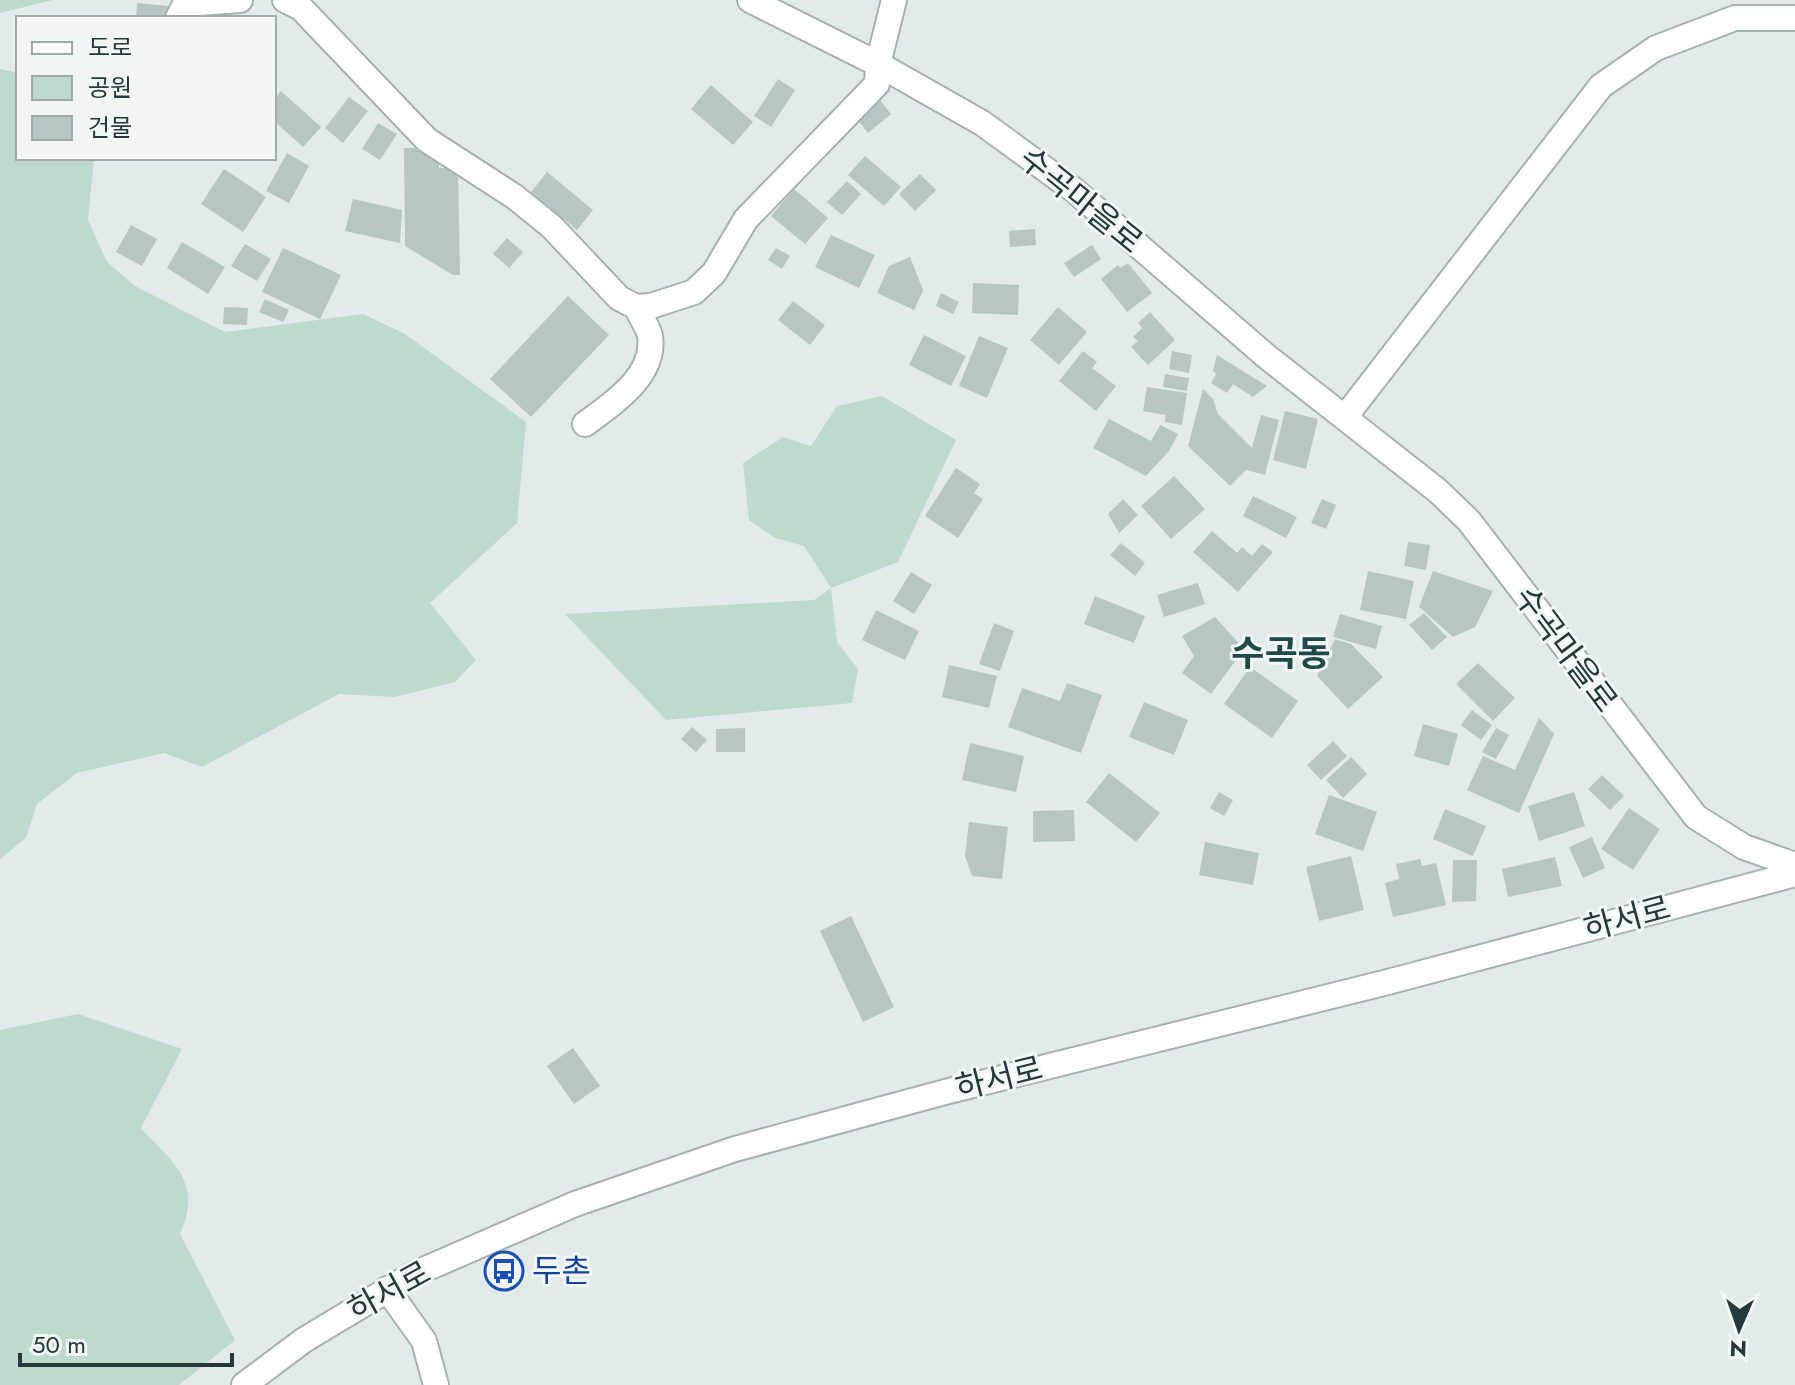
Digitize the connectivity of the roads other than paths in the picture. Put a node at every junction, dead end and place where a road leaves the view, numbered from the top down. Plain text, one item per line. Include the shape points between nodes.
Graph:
1 (240, 0) edge
2 (285, 0) edge
3 (750, 0) edge
4 (894, 0) edge
5 (179, 16) edge
6 (1795, 18) edge
7 (878, 64) junction
8 (636, 307) junction
9 (1345, 417) junction
10 (585, 424) dead end
11 (1795, 865) edge
12 (1795, 874) edge
13 (387, 1289) junction
14 (244, 1385) edge
15 (436, 1385) edge

1 - 5 street via 185,4
2 - 8 street via 301,8 427,140 515,197 552,227 619,298
3 - 7 street, 수곡마을로
4 - 7 street
6 - 9 street via 1735,18 1656,48 1601,86
7 - 8 street via 877,84 746,219 714,273 694,292
7 - 9 street, 수곡마을로 via 982,123 1074,190
8 - 10 street via 650,336 644,369 620,398
9 - 11 street, 수곡마을로 via 1469,521 1696,817 1744,847
12 - 13 street, 하서로 via 735,1149 575,1204
13 - 14 street, 하서로
13 - 15 street via 424,1341

